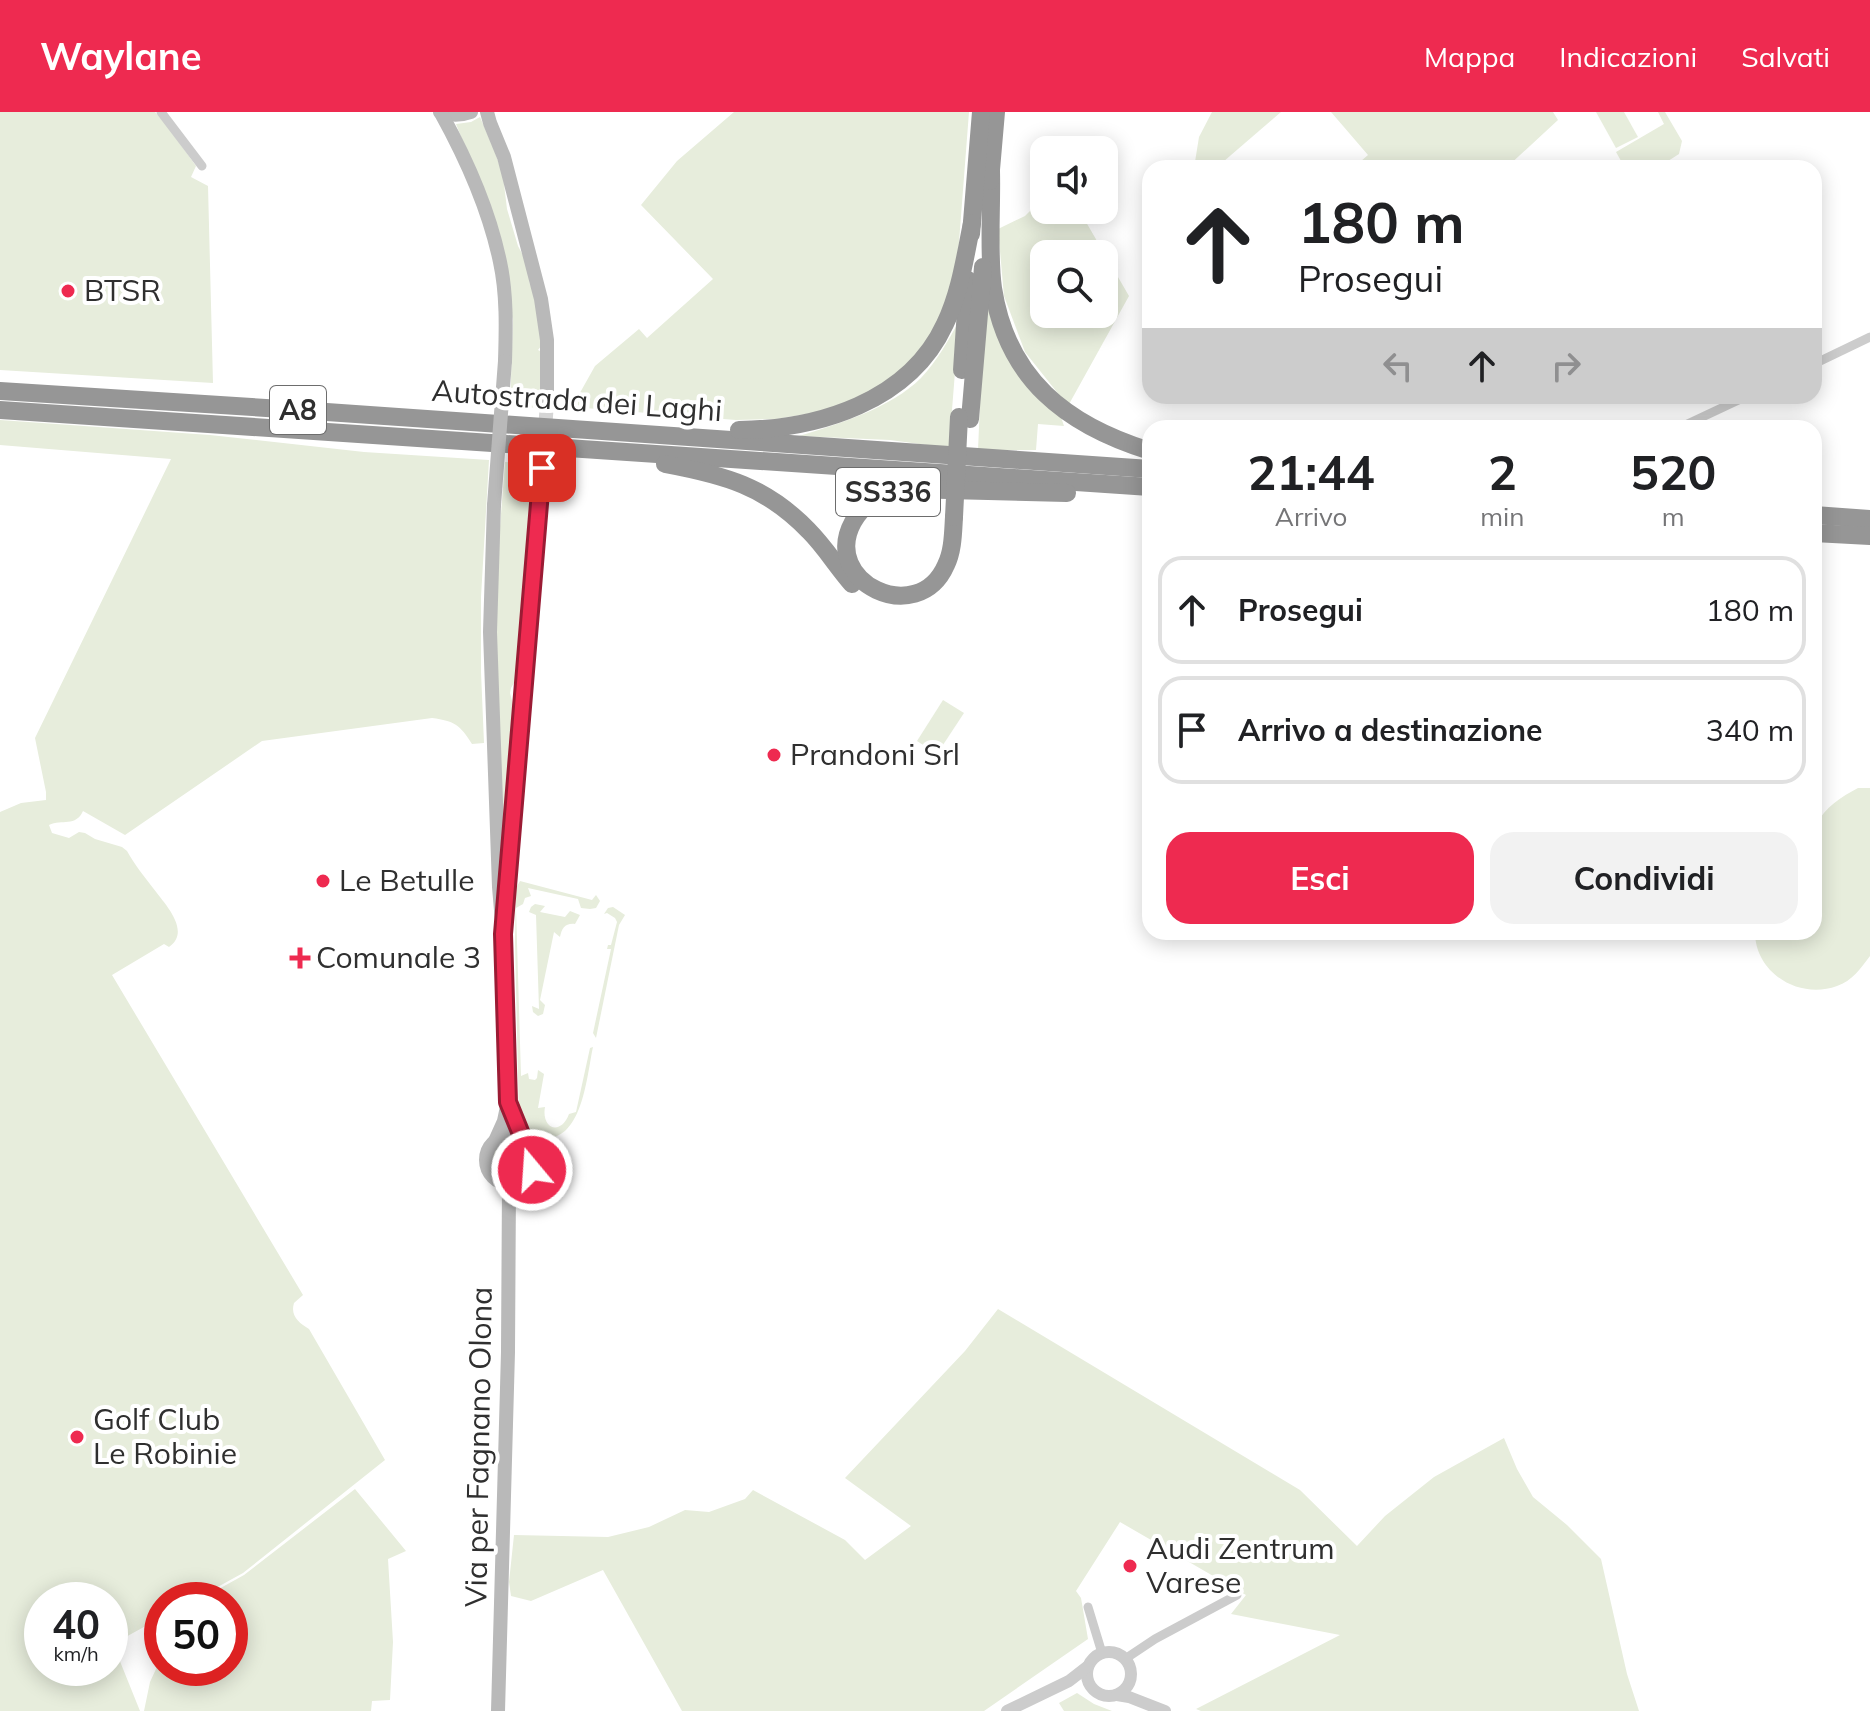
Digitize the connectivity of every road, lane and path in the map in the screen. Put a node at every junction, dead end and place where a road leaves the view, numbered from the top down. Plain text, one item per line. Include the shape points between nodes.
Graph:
1 (161, 112) edge
2 (441, 112) edge
3 (471, 112) edge
4 (487, 112) edge
5 (981, 112) edge
6 (996, 112) edge
7 (202, 166) dead end
8 (991, 171) junction
9 (972, 223) junction
10 (1870, 337) edge
11 (1822, 360) edge
12 (0, 391) edge
13 (547, 403) tunnel mouth
14 (1730, 404) edge
15 (0, 410) edge
16 (965, 418) junction
17 (1696, 420) edge
18 (597, 430) junction
19 (1142, 448) edge
20 (597, 450) junction
21 (542, 468) tunnel mouth
22 (1142, 468) edge
23 (1142, 487) edge
24 (1142, 489) edge
25 (1822, 516) edge
26 (959, 517) junction
27 (1870, 519) edge
28 (1822, 533) edge
29 (1870, 536) edge
30 (503, 934) junction
31 (508, 1102) junction
32 (523, 1139) junction
33 (495, 1141) junction
34 (509, 1184) junction
35 (1237, 1595) dead end
36 (1088, 1607) dead end
37 (1102, 1653) junction
38 (1125, 1659) junction
39 (1087, 1667) junction
40 (1131, 1678) junction
41 (1060, 1686) junction
42 (1090, 1688) junction
43 (1117, 1695) junction
44 (1148, 1704) junction
45 (498, 1711) edge
46 (1007, 1711) edge
47 (1165, 1711) edge

1 - 7 street
2 - 3 main road
2 - 30 main road, bridge via 491,227 506,319 490,632
4 - 13 main road via 541,299
5 - 9 highway
6 - 8 highway
8 - 16 highway
8 - 19 highway via 993,285 998,313 1023,369 1080,422
9 - 16 highway
9 - 18 highway via 944,327 906,376 868,402 806,423 757,429
10 - 11 street
12 - 18 highway, Autostrada dei Laghi / A8
14 - 17 street
15 - 20 highway, Autostrada dei Laghi / A8
16 - 26 highway
18 - 22 highway, Autostrada dei Laghi / A8
20 - 23 highway, Autostrada dei Laghi / A8
20 - 26 highway via 725,476 763,493 810,532 858,589 889,605 921,603 947,586 961,549
21 - 30 main road
24 - 26 highway, SS336 via 1105,494 888,492 859,512 850,527 847,558 853,571 876,590 905,597 917,594 938,579 947,564
25 - 27 highway
28 - 29 highway
30 - 31 main road
31 - 32 main road
31 - 33 main road
32 - 33 main road
32 - 34 main road via 534,1156 532,1170
33 - 34 main road via 486,1155 487,1169 496,1180
34 - 45 main road, Via per Fagnano Olona
35 - 38 street
36 - 37 street
37 - 38 street
37 - 39 street
38 - 40 street
39 - 41 street
39 - 42 street
40 - 43 street
40 - 44 street
41 - 42 street
41 - 46 street
42 - 43 street via 1102,1696
43 - 44 street
44 - 47 street

